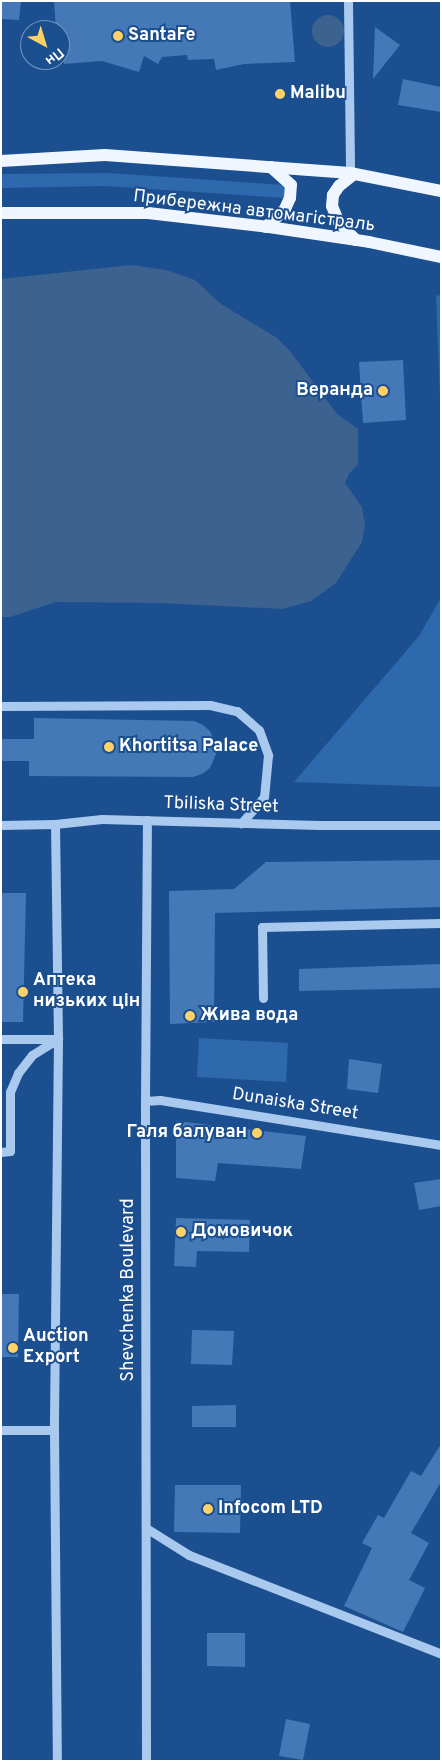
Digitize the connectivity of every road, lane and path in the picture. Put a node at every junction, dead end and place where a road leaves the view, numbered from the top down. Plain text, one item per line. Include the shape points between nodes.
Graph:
1 (348, 1) edge
2 (1, 161) edge
3 (271, 167) junction
4 (352, 173) junction
5 (441, 191) edge
6 (1, 213) edge
7 (266, 227) junction
8 (356, 240) junction
9 (441, 257) edge
10 (1, 706) edge
11 (147, 820) junction
12 (241, 823) junction
13 (56, 824) junction
14 (1, 825) edge
15 (441, 825) edge
16 (441, 923) edge
17 (264, 998) dead end
18 (1, 1039) edge
19 (58, 1039) junction
20 (5, 1092) edge
21 (145, 1101) junction
22 (441, 1145) edge
23 (1, 1152) edge
24 (1, 1430) edge
25 (54, 1430) junction
26 (146, 1528) junction
27 (441, 1654) edge
28 (57, 1761) edge
29 (146, 1761) edge

1 - 4 street
2 - 3 main road via 105,155
3 - 4 main road
3 - 7 main road via 291,185 290,198 285,209
4 - 5 main road
4 - 8 main road via 333,195 332,206 338,221
6 - 7 main road, Прибережна автомагістраль via 148,213
7 - 8 main road, Прибережна автомагістраль
8 - 9 main road, Прибережна автомагістраль
10 - 12 street via 210,705 238,711 259,730 268,755 264,797
11 - 12 street, Tbiliska Street
11 - 13 street, Tbiliska Street via 102,819
11 - 21 street, Shevchenka Boulevard
12 - 15 street, Tbiliska Street
13 - 14 street, Tbiliska Street
13 - 19 street
16 - 17 street via 262,927
18 - 19 street
19 - 20 street via 32,1055
19 - 25 street
20 - 23 street via 10,1151
21 - 22 street, Dunaiska Street via 160,1100
21 - 26 street, Shevchenka Boulevard
24 - 25 street
25 - 28 street
26 - 27 street via 189,1555
26 - 29 street, Shevchenka Boulevard

